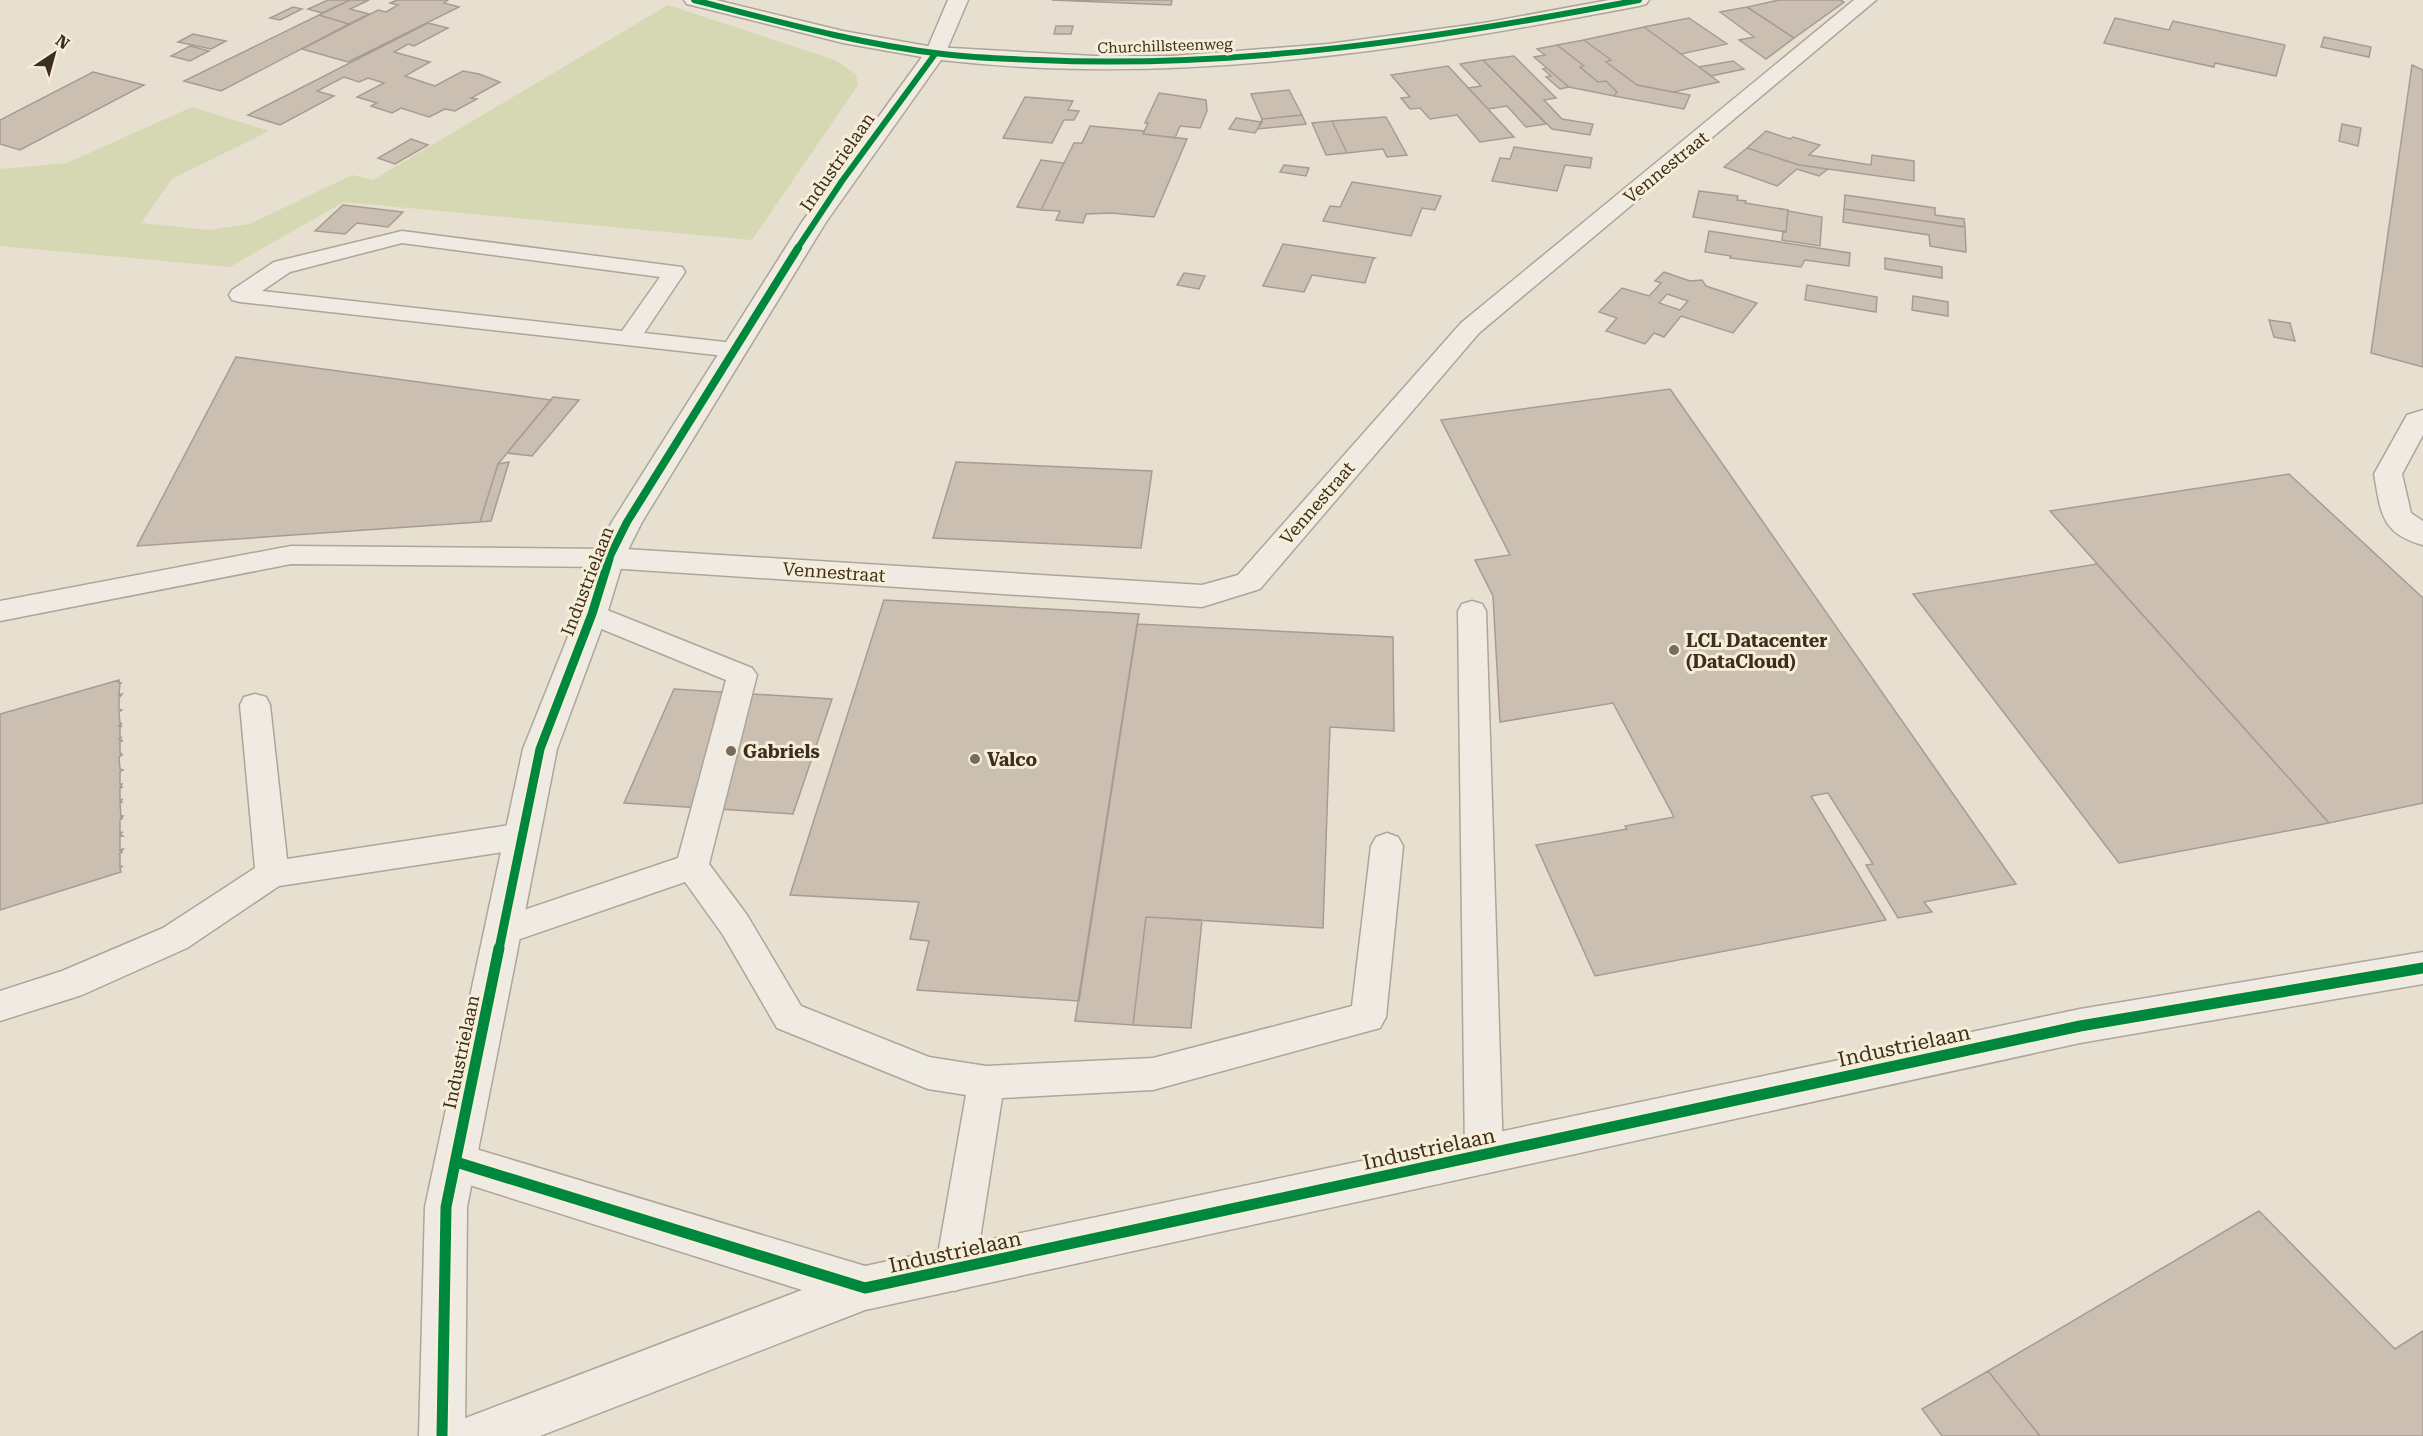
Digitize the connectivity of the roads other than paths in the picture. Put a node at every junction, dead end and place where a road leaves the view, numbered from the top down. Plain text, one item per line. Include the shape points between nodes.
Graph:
1 (694, 0) edge
2 (958, 0) edge
3 (1639, 0) edge
4 (1866, 0) edge
5 (936, 54) junction
6 (629, 338) junction
7 (734, 350) junction
8 (2423, 418) edge
9 (2423, 535) edge
10 (609, 558) junction
11 (0, 611) edge
12 (1472, 611) dead end
13 (592, 614) junction
14 (255, 705) dead end
15 (523, 836) junction
16 (1387, 846) dead end
17 (692, 866) junction
18 (272, 874) junction
19 (503, 931) junction
20 (2423, 968) edge
21 (0, 1006) edge
22 (986, 1082) junction
23 (1484, 1155) junction
24 (456, 1162) junction
25 (955, 1271) junction
26 (865, 1288) junction
27 (442, 1436) edge
28 (480, 1436) edge

1 - 5 street, Churchillsteenweg via 832,36
2 - 5 street
3 - 5 street, Churchillsteenweg via 1425,39 1294,56 1124,65
4 - 10 street, Vennestraat via 1470,328 1249,582 1202,596
5 - 7 street, Industrielaan via 842,181
6 - 6 lane via 252,297 240,295 282,267 402,237 674,272
6 - 7 lane
7 - 10 street, Industrielaan via 627,522
8 - 9 street via 2417,420 2388,474 2397,518
10 - 11 lane via 291,555
10 - 13 street, Industrielaan
12 - 23 lane
13 - 15 street, Industrielaan via 540,749
13 - 17 lane via 742,675
14 - 18 lane
15 - 18 lane
15 - 19 street, Industrielaan
16 - 22 lane via 1368,1017 1153,1074
17 - 19 lane
17 - 22 lane via 735,925 789,1017 928,1074
18 - 21 lane via 175,938 70,984
19 - 24 street, Industrielaan
20 - 23 street, Industrielaan via 2080,1026
22 - 25 lane
23 - 25 street, Industrielaan
24 - 26 street, Industrielaan
24 - 27 street, Industrielaan via 446,1207
25 - 26 street, Industrielaan
26 - 28 street

